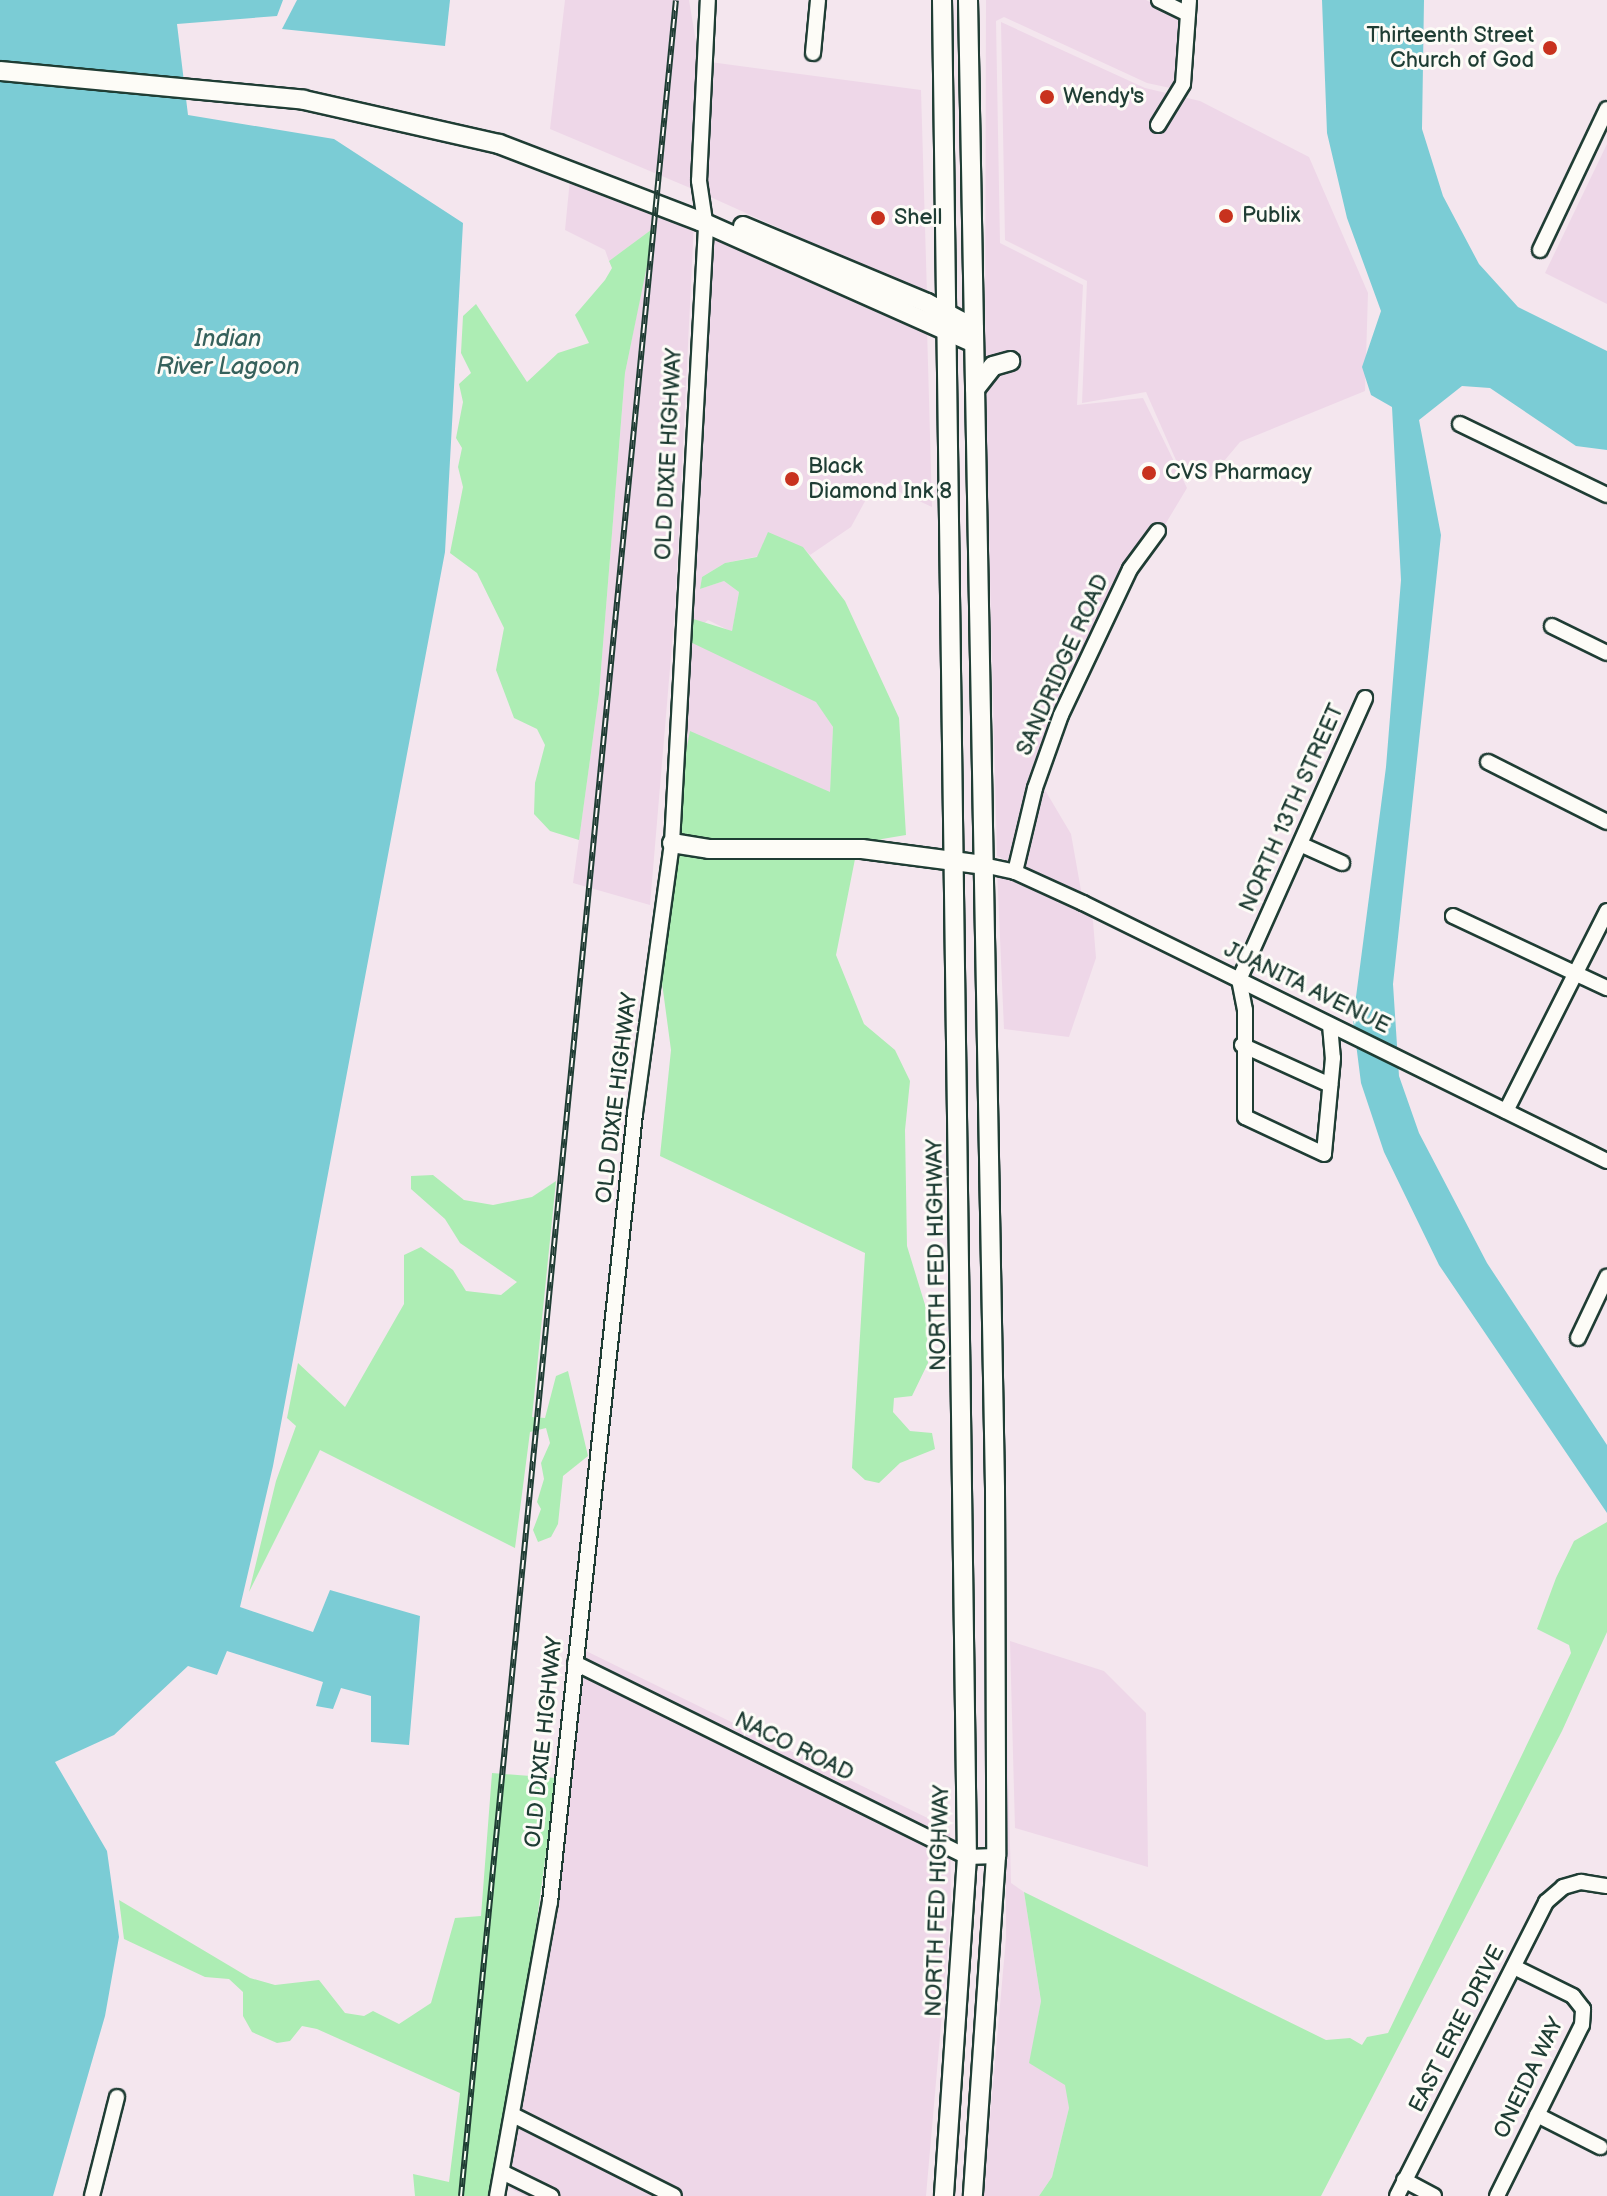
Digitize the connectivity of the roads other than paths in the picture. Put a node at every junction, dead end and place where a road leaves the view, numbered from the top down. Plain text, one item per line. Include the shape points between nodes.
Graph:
1 (708, 0) edge
2 (818, 0) edge
3 (942, 0) edge
4 (968, 0) edge
5 (1159, 0) edge
6 (1188, 7) edge
7 (813, 53) dead end
8 (0, 71) edge
9 (1607, 109) edge
10 (1158, 125) dead end
11 (1540, 250) dead end
12 (945, 321) junction
13 (974, 336) junction
14 (1010, 361) dead end
15 (975, 389) junction
16 (1460, 424) dead end
17 (1607, 495) edge
18 (1158, 531) dead end
19 (1552, 626) dead end
20 (1607, 653) edge
21 (1365, 698) dead end
22 (1488, 762) dead end
23 (1607, 822) edge
24 (672, 843) junction
25 (1302, 845) junction
26 (955, 862) junction
27 (1342, 863) dead end
28 (983, 865) junction
29 (1015, 872) junction
30 (1607, 911) edge
31 (1453, 916) dead end
32 (1576, 973) junction
33 (1239, 980) junction
34 (1607, 988) edge
35 (1330, 1025) junction
36 (1242, 1045) junction
37 (1330, 1085) junction
38 (1506, 1111) junction
39 (1607, 1161) edge
40 (1607, 1277) edge
41 (1578, 1338) dead end
42 (964, 1444) junction
43 (995, 1489) junction
44 (575, 1663) junction
45 (996, 1856) junction
46 (967, 1857) junction
47 (1607, 1886) edge
48 (1514, 1967) junction
49 (117, 2097) dead end
50 (513, 2115) junction
51 (1537, 2115) junction
52 (1600, 2147) dead end
53 (502, 2172) junction
54 (1404, 2180) junction
55 (92, 2196) edge
56 (497, 2196) edge
57 (551, 2196) edge
58 (674, 2196) edge
59 (944, 2196) edge
60 (973, 2196) edge
61 (1397, 2196) edge
62 (1434, 2196) edge
63 (1497, 2196) edge

1 - 24 street, OLD DIXIE HIGHWAY via 699,181 706,228
2 - 7 street
3 - 12 main road, NORTH FED HIGHWAY
4 - 13 main road
5 - 6 street
6 - 10 street via 1183,84
8 - 12 main road via 304,100 519,148 699,208
9 - 11 street
12 - 13 main road
12 - 26 main road, NORTH FED HIGHWAY
13 - 15 main road
14 - 15 main road via 993,366
15 - 28 main road
16 - 17 street
18 - 29 street, SANDRIDGE ROAD via 1130,569 1061,715 1035,788
19 - 20 street
21 - 25 street, NORTH 13TH STREET
22 - 23 street
24 - 26 main road via 709,849 862,849
24 - 44 street, OLD DIXIE HIGHWAY via 635,1113
25 - 27 street
25 - 33 street, NORTH 13TH STREET
26 - 28 main road
26 - 42 main road, NORTH FED HIGHWAY
28 - 29 street, JUANITA AVENUE
28 - 43 main road
29 - 33 street, JUANITA AVENUE
30 - 32 street
31 - 32 street
32 - 34 street
32 - 38 street
33 - 35 street, JUANITA AVENUE
33 - 36 street via 1245,1010
35 - 37 street
35 - 38 street, JUANITA AVENUE
36 - 37 street
36 - 37 street via 1245,1117 1324,1154
38 - 39 street, JUANITA AVENUE
40 - 41 street
42 - 43 main road via 975,1475
42 - 46 main road, NORTH FED HIGHWAY
43 - 45 main road
44 - 46 street, NACO ROAD
44 - 50 street, OLD DIXIE HIGHWAY via 550,1902
45 - 46 street, NACO ROAD
45 - 60 main road
46 - 59 main road, NORTH FED HIGHWAY
47 - 48 street, EAST ERIE DRIVE via 1581,1882 1563,1887 1546,1902
48 - 51 street, ONEIDA WAY via 1573,1996 1583,2009 1582,2025
48 - 54 street, EAST ERIE DRIVE
49 - 55 street
50 - 53 street, OLD DIXIE HIGHWAY
50 - 58 street
51 - 52 street
51 - 63 street, ONEIDA WAY
53 - 56 street, OLD DIXIE HIGHWAY
53 - 57 street
54 - 61 street, EAST ERIE DRIVE
54 - 62 street

